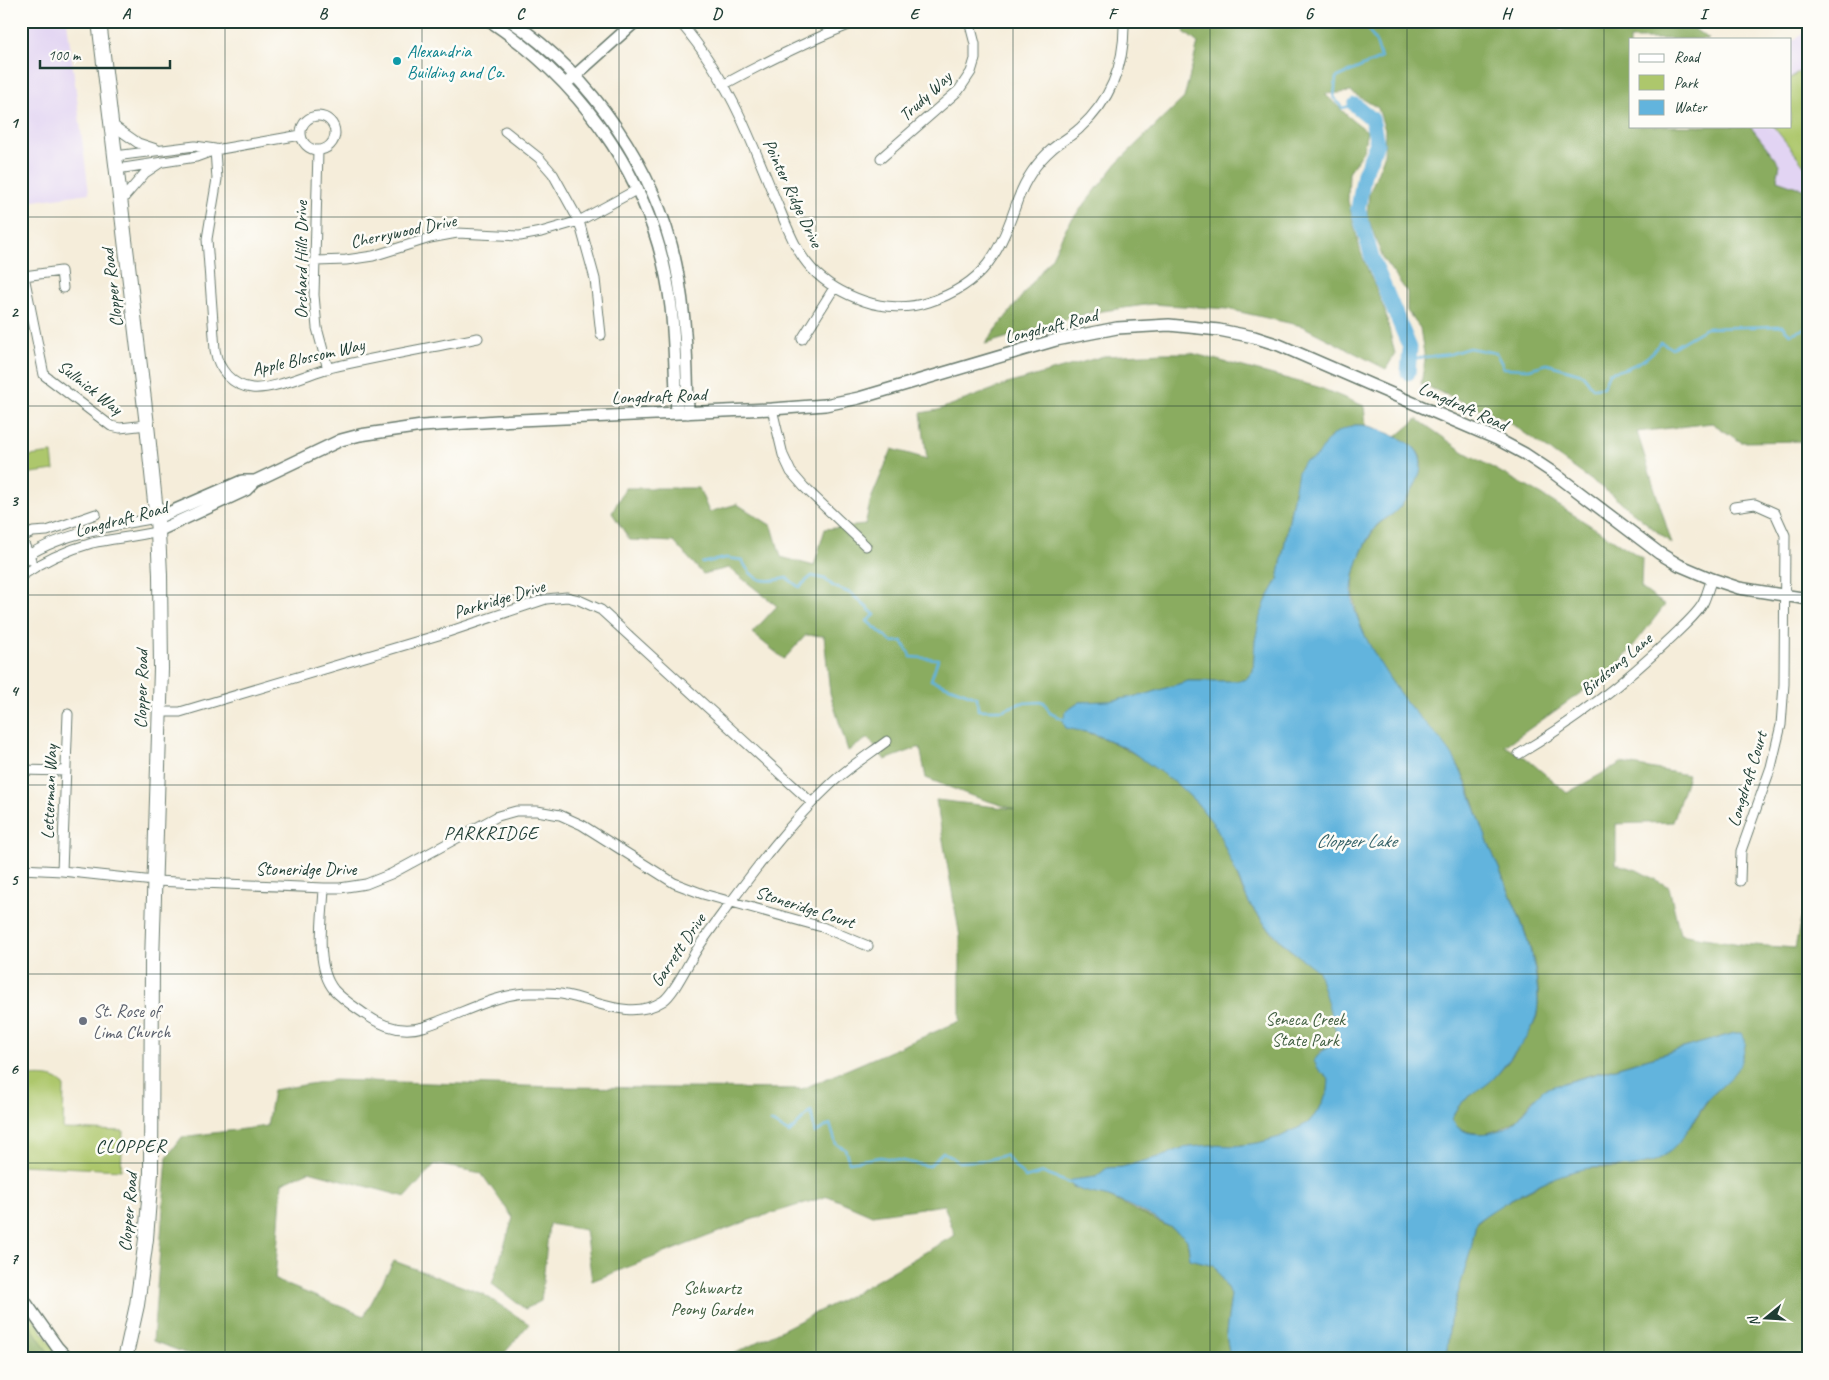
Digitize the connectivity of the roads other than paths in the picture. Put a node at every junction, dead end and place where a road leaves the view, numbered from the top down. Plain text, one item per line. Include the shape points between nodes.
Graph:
1 (99, 21) edge
2 (490, 21) edge
3 (511, 21) edge
4 (636, 21) edge
5 (679, 21) edge
6 (859, 21) edge
7 (969, 21) edge
8 (1124, 21) edge
9 (570, 80) junction
10 (723, 85) junction
11 (111, 124) junction
12 (505, 131) dead end
13 (301, 135) junction
14 (158, 150) junction
15 (215, 150) junction
16 (318, 150) junction
17 (882, 158) dead end
18 (116, 162) junction
19 (162, 162) junction
20 (638, 189) junction
21 (121, 202) junction
22 (579, 221) junction
23 (316, 261) junction
24 (62, 288) dead end
25 (834, 288) junction
26 (601, 335) dead end
27 (478, 338) dead end
28 (802, 339) dead end
29 (328, 369) junction
30 (772, 409) junction
31 (682, 413) junction
32 (147, 425) junction
33 (1734, 507) dead end
34 (96, 514) dead end
35 (158, 525) junction
36 (22, 537) edge
37 (866, 546) dead end
38 (25, 557) edge
39 (34, 567) junction
40 (21, 576) edge
41 (1712, 579) junction
42 (1785, 597) junction
43 (1808, 599) edge
44 (160, 712) junction
45 (68, 714) dead end
46 (887, 741) dead end
47 (1519, 754) dead end
48 (21, 770) edge
49 (66, 771) junction
50 (812, 803) junction
51 (21, 868) edge
52 (62, 871) junction
53 (154, 881) junction
54 (1740, 881) dead end
55 (324, 888) junction
56 (732, 901) junction
57 (868, 946) dead end
58 (21, 1296) edge
59 (68, 1359) edge
60 (125, 1359) edge

1 - 11 main road, Clopper Road
2 - 9 street
3 - 9 street via 549,51
4 - 9 street
5 - 10 street, Pointer Ridge Drive
6 - 10 street via 770,59
7 - 17 street, Trudy Way via 975,44 971,72 959,90
8 - 25 street, Pointer Ridge Drive via 1122,58 1117,76 1101,106 1080,129 1037,164 1022,187 997,251 966,286 924,304 901,306 877,305
9 - 20 street
9 - 31 street via 600,106 624,139 649,184 665,224 683,306
10 - 25 street, Pointer Ridge Drive via 739,114 796,246 812,269
11 - 14 street via 138,143
11 - 18 main road, Clopper Road
12 - 22 street via 539,158 553,174
13 - 15 street
13 - 16 street via 307,146
13 - 16 street via 304,124 312,117 329,120 335,128 334,141 327,148
14 - 15 street via 195,146
14 - 18 street
15 - 19 street via 196,157
15 - 29 street, Apple Blossom Way via 217,179 207,239 219,366 235,382 250,388 268,387
16 - 23 street, Orchard Hills Drive
18 - 19 street
18 - 21 main road, Clopper Road
19 - 21 street via 145,174
20 - 22 street, Cherrywood Drive
20 - 31 street via 664,266
21 - 32 main road, Clopper Road
22 - 23 street, Cherrywood Drive via 520,236 457,233 373,256
22 - 26 street via 595,279
23 - 29 street, Orchard Hills Drive via 314,295 317,328
24 - 32 street, Sullnick Way via 60,271 24,276 44,375 110,426
25 - 28 street
27 - 29 street, Apple Blossom Way
30 - 31 street, Longdraft Road
30 - 37 street via 783,455 791,472
30 - 41 street, Longdraft Road via 825,405 859,398 1056,340 1117,328 1169,325 1219,330 1279,345 1497,439 1555,474 1659,552 1679,565
31 - 35 street, Longdraft Road via 498,420 360,435 341,440 255,481 242,481
32 - 35 main road, Clopper Road
33 - 42 street, Longdraft Court via 1755,504 1775,513 1785,535
34 - 36 street
35 - 38 street, Longdraft Road via 91,530
35 - 39 street, Longdraft Road via 135,537 94,543
35 - 44 main road, Clopper Road
36 - 38 street
38 - 39 street
39 - 40 street, Longdraft Road
41 - 42 street, Longdraft Road
41 - 47 street, Birdsong Lane via 1704,601 1688,622 1640,667 1582,714
42 - 43 street, Longdraft Road
42 - 54 street, Longdraft Court via 1781,725 1771,767 1741,851
44 - 50 street, Parkridge Drive via 180,712 442,634 546,599 567,597 601,610
44 - 53 main road, Clopper Road
45 - 49 street, Letterman Way
46 - 50 street, Garrett Drive via 850,768
48 - 49 street
49 - 52 street, Letterman Way
50 - 56 street, Garrett Drive
51 - 52 street, Stoneridge Drive
52 - 53 street, Stoneridge Drive
53 - 55 street, Stoneridge Drive
53 - 60 main road, Clopper Road via 151,1173 137,1305
55 - 56 street, Stoneridge Drive via 378,881 498,816 516,811 537,811 560,815 582,825 674,883
55 - 56 street, Garrett Drive via 322,955 327,977 343,998 366,1015 385,1026 399,1029 420,1028 497,999 527,993 564,994 624,1010 655,1006 669,995
56 - 57 street, Stoneridge Court via 822,927
58 - 59 street

